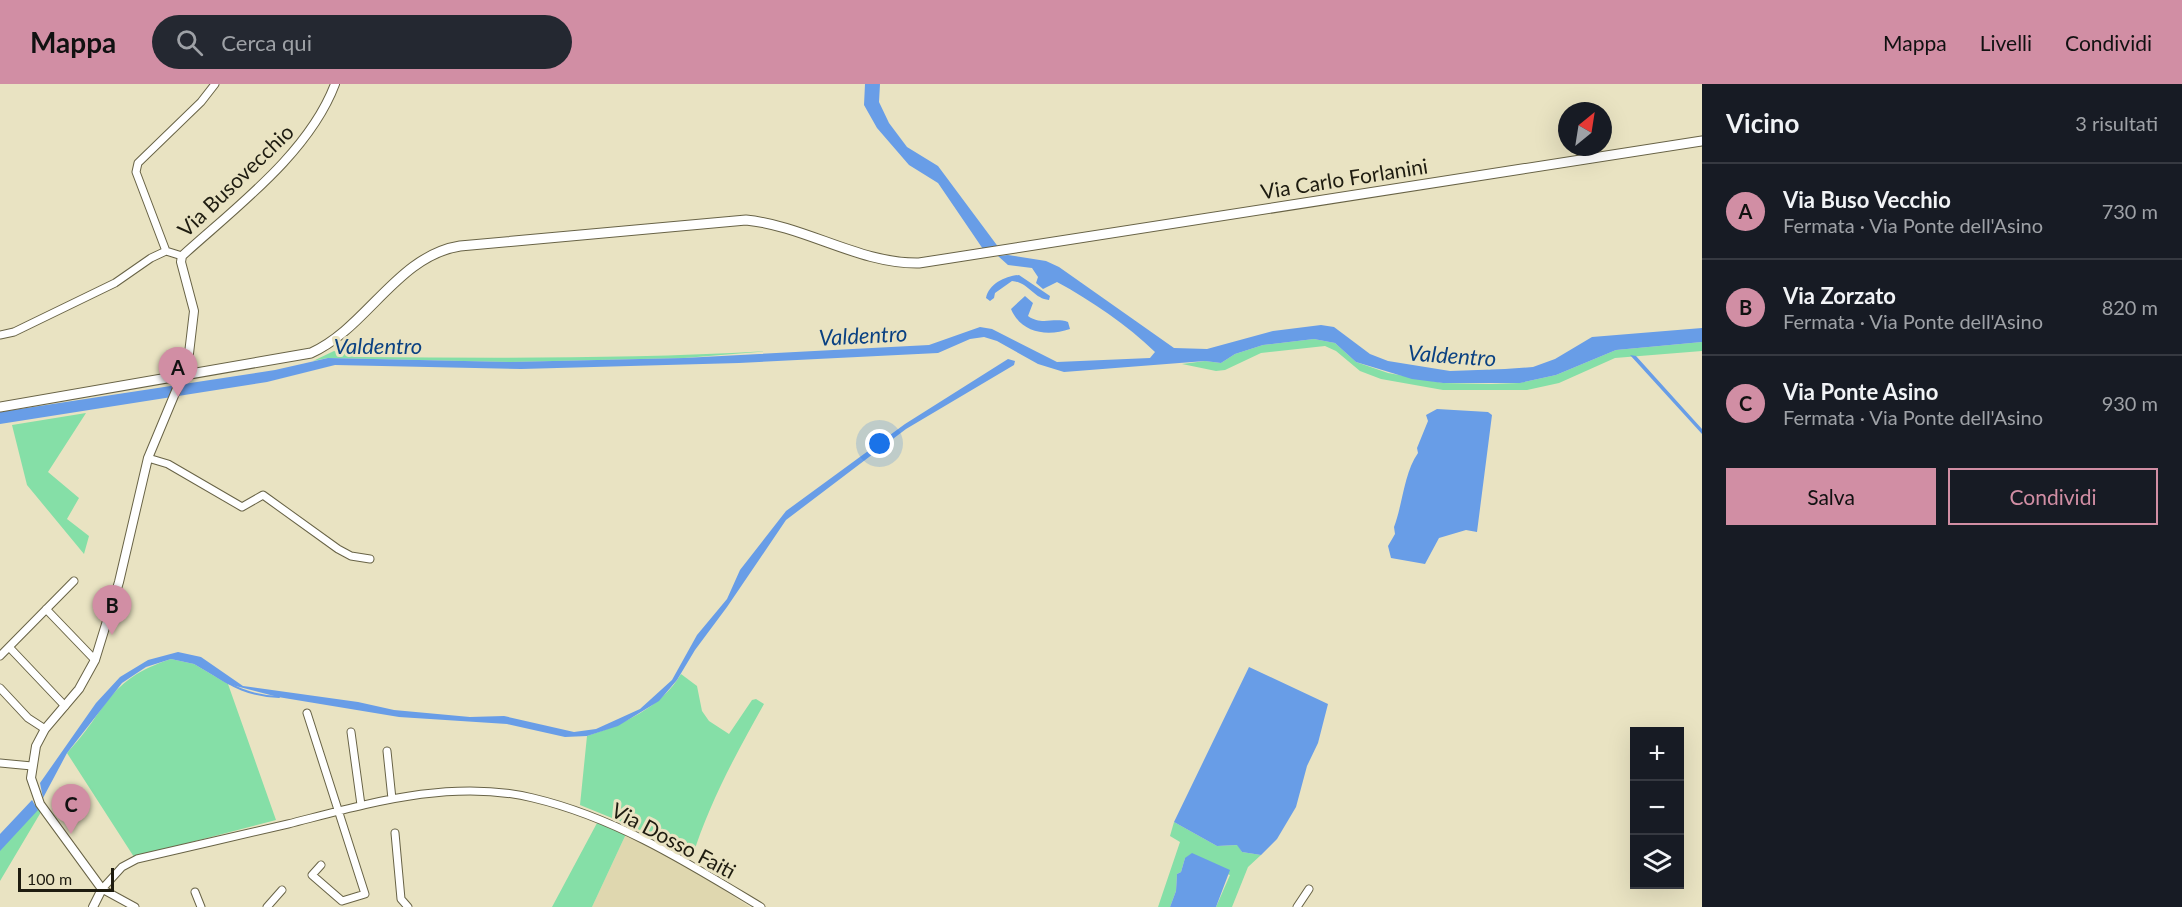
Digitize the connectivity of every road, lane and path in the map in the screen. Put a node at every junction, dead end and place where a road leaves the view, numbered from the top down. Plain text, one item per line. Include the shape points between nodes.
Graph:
1 (215, 84) edge
2 (335, 84) edge
3 (1702, 141) edge
4 (166, 251) junction
5 (182, 256) junction
6 (0, 335) edge
7 (183, 379) junction
8 (0, 406) edge
9 (148, 458) junction
10 (370, 559) dead end
11 (74, 581) dead end
12 (46, 609) junction
13 (9, 647) junction
14 (0, 656) edge
15 (95, 660) junction
16 (0, 688) edge
17 (65, 706) junction
18 (307, 713) dead end
19 (45, 729) junction
20 (351, 732) dead end
21 (387, 751) dead end
22 (0, 763) edge
23 (32, 766) junction
24 (392, 799) junction
25 (361, 805) junction
26 (338, 810) junction
27 (395, 833) dead end
28 (321, 865) dead end
29 (102, 889) junction
30 (1309, 889) dead end
31 (282, 890) dead end
32 (195, 892) dead end
33 (93, 907) edge
34 (135, 907) edge
35 (201, 907) edge
36 (267, 907) edge
37 (408, 907) edge
38 (761, 907) edge
39 (1297, 907) edge

1 - 4 street via 138,163 136,172
2 - 5 street, Via Busovecchio via 318,120 301,143
3 - 7 main road, Via Carlo Forlanini via 919,263 897,263 747,220 460,246 430,254 318,350
4 - 5 street
4 - 6 street via 114,283 14,332
5 - 7 street, Via Busovecchio via 194,311
7 - 8 main road
7 - 9 street, Via Busovecchio
9 - 10 street via 168,464 242,507 263,495 338,549
9 - 15 street, Via Busovecchio via 119,582
11 - 12 street
12 - 13 street
12 - 15 street
13 - 14 street
13 - 17 street
15 - 17 street, Via Busovecchio
16 - 19 street via 28,718
17 - 19 street, Via Busovecchio
18 - 26 street
19 - 23 street, Via Busovecchio
20 - 25 street
21 - 24 street
22 - 23 street
23 - 29 street via 39,802
24 - 25 street, Via Dosso Faiti
24 - 38 street, Via Dosso Faiti via 461,789 531,797 559,805 628,830
25 - 26 street, Via Dosso Faiti
26 - 28 street via 365,894 342,901 334,896 312,875
26 - 29 street, Via Dosso Faiti via 137,859 122,867
27 - 37 street via 401,899
29 - 33 street
29 - 34 street
30 - 39 street
31 - 36 street
32 - 35 street

